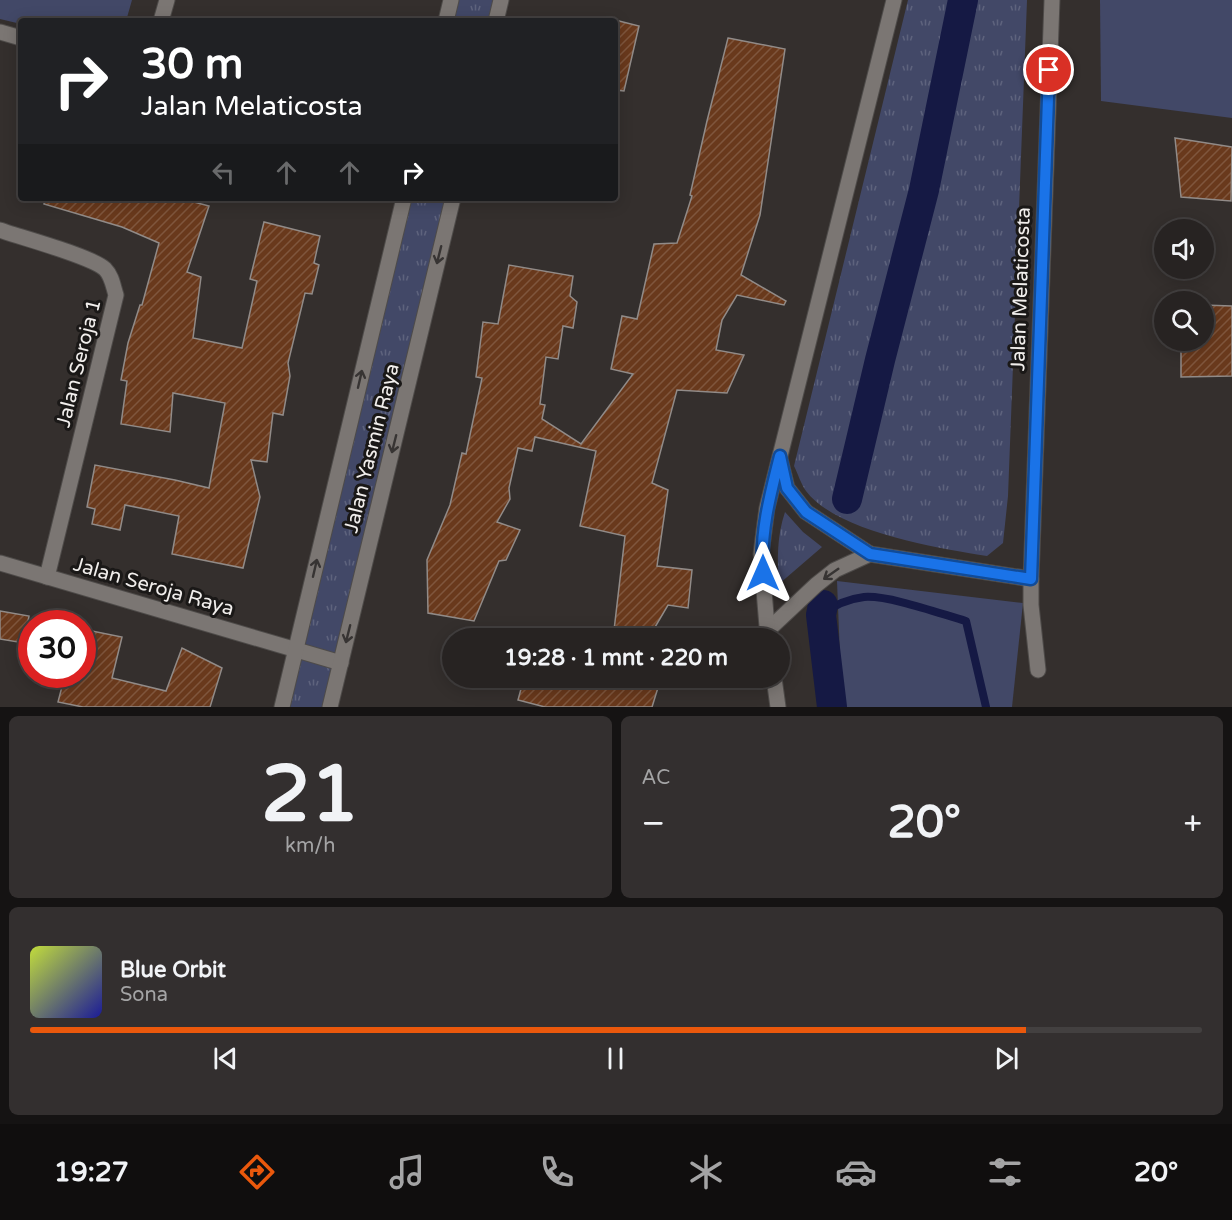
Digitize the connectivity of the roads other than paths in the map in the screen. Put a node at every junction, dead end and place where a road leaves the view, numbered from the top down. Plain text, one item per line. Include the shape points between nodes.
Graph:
1 (167, 0) edge
2 (451, 0) edge
3 (501, 0) edge
4 (894, 0) edge
5 (1052, 0) edge
6 (162, 18) edge
7 (447, 18) edge
8 (497, 18) edge
9 (0, 32) edge
10 (18, 37) edge
11 (403, 201) edge
12 (452, 201) edge
13 (0, 230) edge
14 (780, 456) junction
15 (870, 554) junction
16 (0, 563) edge
17 (47, 577) junction
18 (1031, 579) junction
19 (767, 628) edge
20 (775, 628) edge
21 (296, 650) junction
22 (341, 663) junction
23 (1038, 670) dead end
24 (775, 688) edge
25 (282, 707) edge
26 (330, 707) edge
27 (778, 707) edge

1 - 6 street
2 - 7 street
3 - 8 street
4 - 14 street
5 - 18 street, Jalan Melaticosta
9 - 10 street
21 -> 11 street, Jalan Yasmin Raya
12 -> 22 street, Jalan Yasmin Raya
13 - 17 street, Jalan Seroja 1 via 88,260 104,269 116,294
14 - 15 street via 787,488 806,512
14 - 19 street via 761,554
15 - 18 street
15 -> 20 street via 835,570
16 - 17 street, Jalan Seroja Raya
17 - 21 street, Jalan Seroja Raya
18 - 23 street, Jalan Melaticosta
21 - 22 street, Jalan Seroja Raya
21 - 25 street, Jalan Yasmin Raya
22 - 26 street, Jalan Yasmin Raya
24 - 27 street

